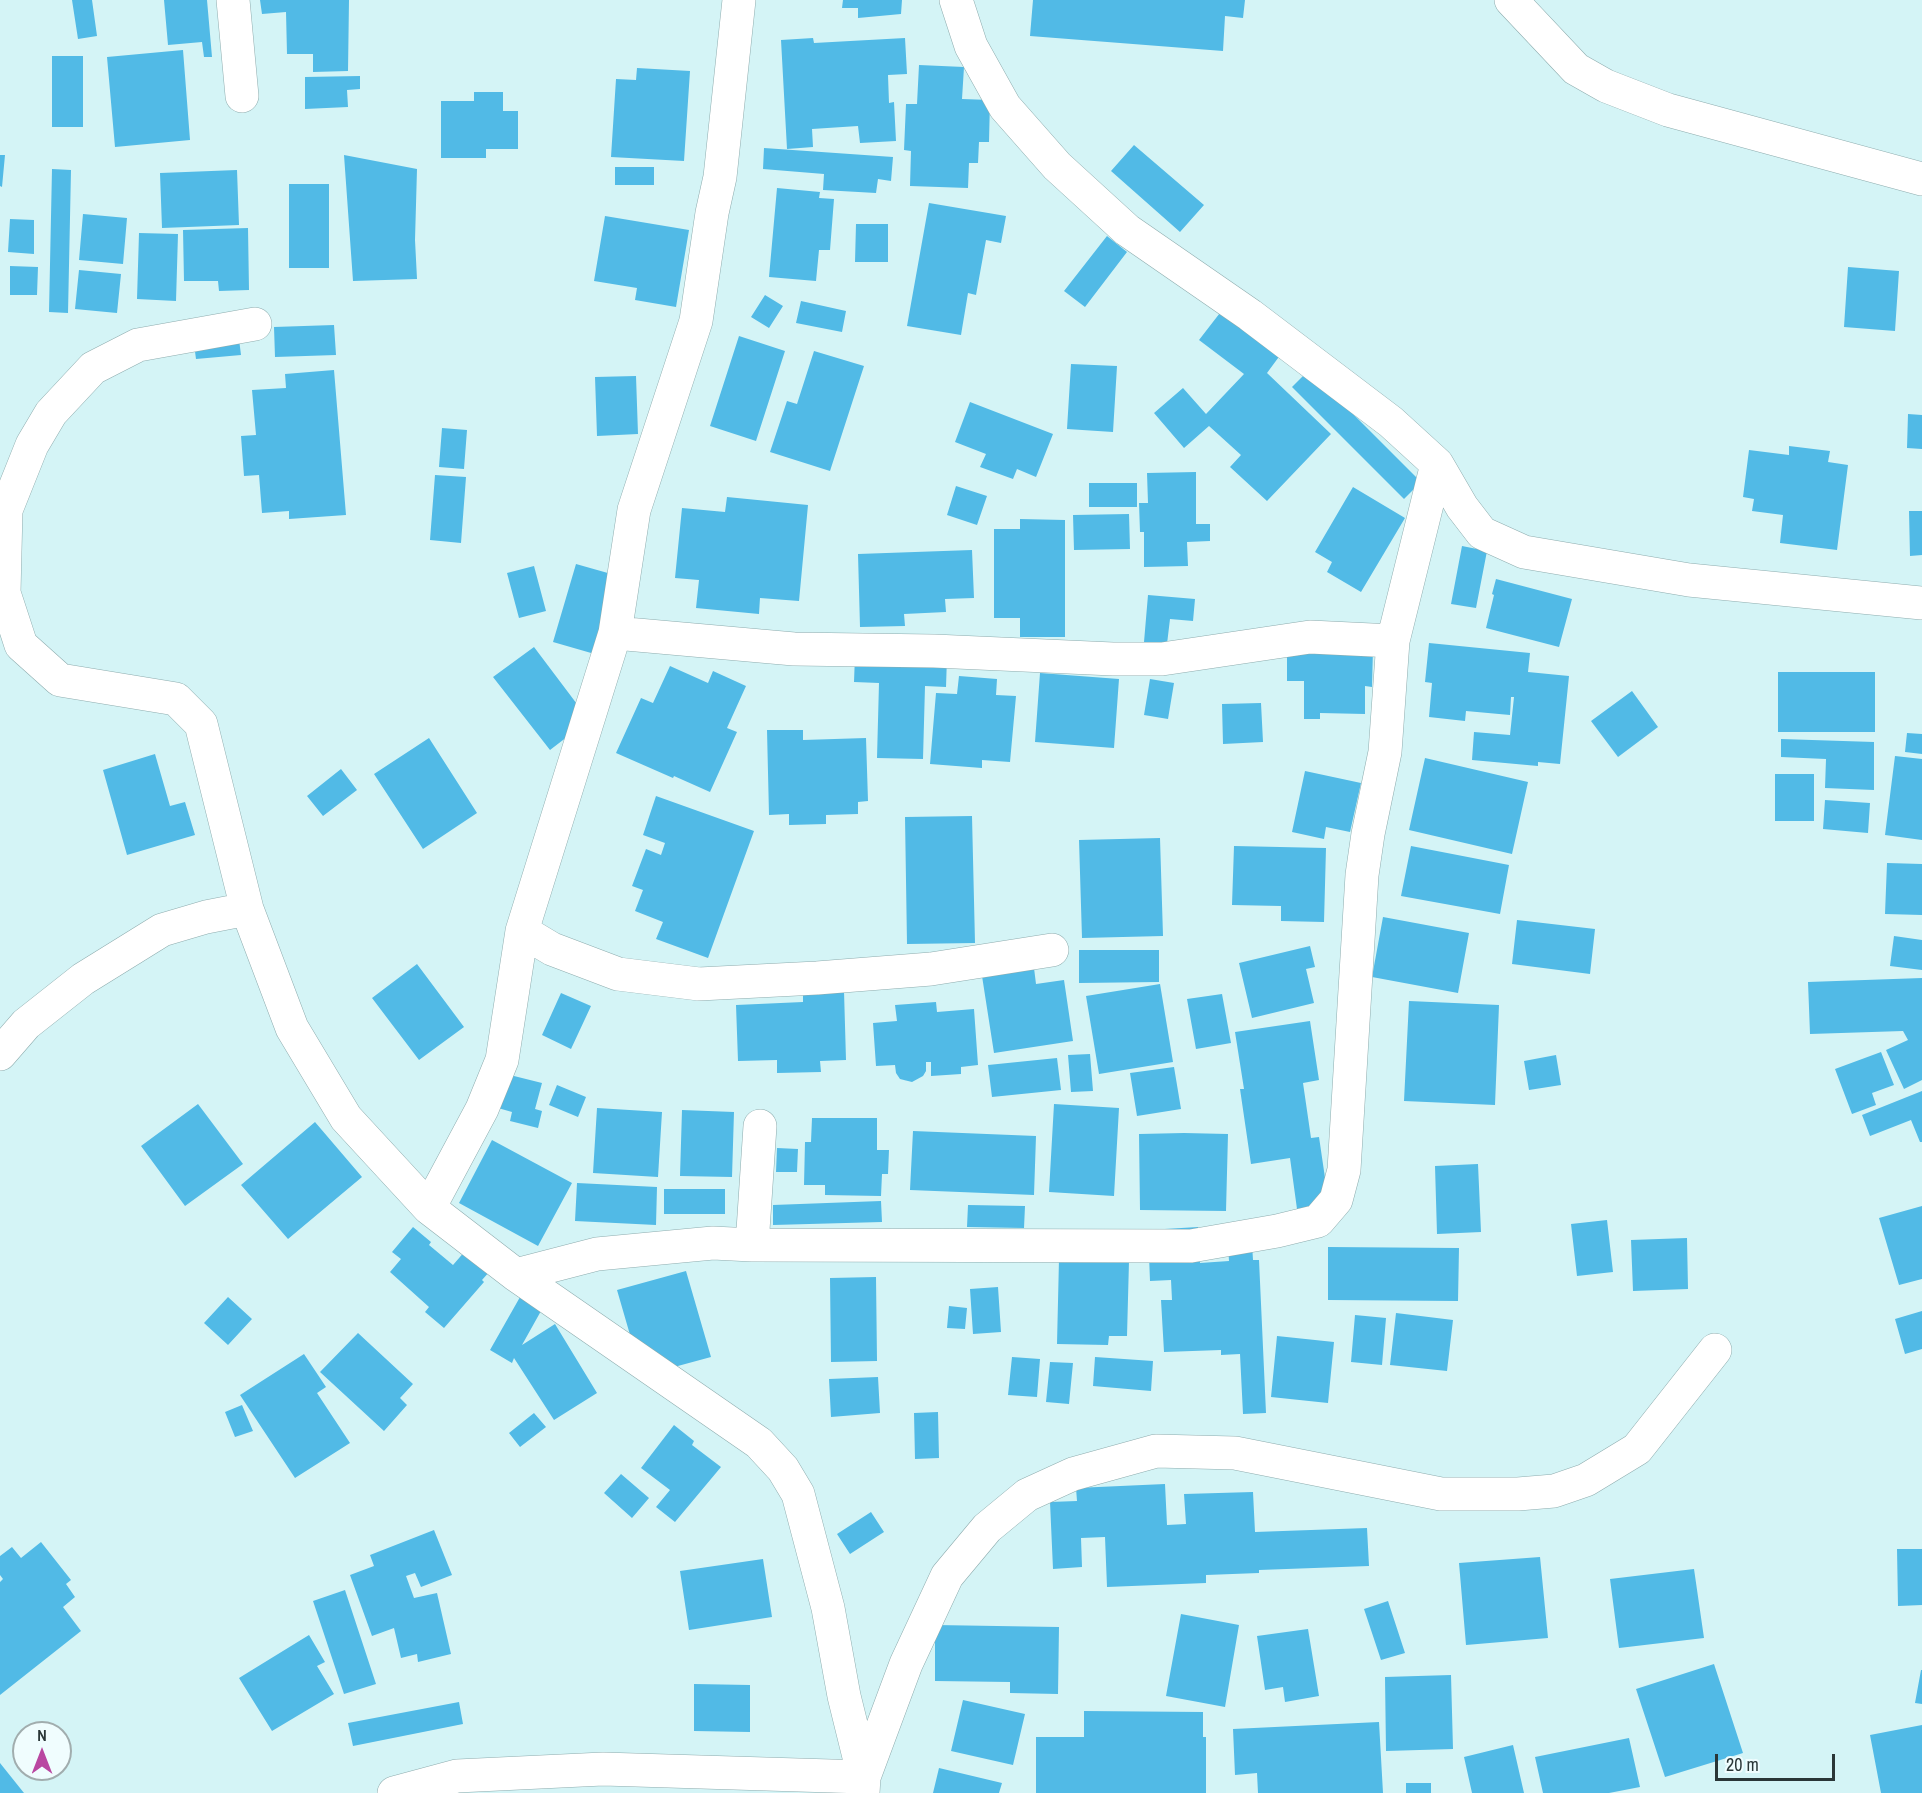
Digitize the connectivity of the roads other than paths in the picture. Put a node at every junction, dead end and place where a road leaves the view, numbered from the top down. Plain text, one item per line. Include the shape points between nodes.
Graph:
1 (233, 0) edge
2 (739, 0) edge
3 (956, 0) edge
4 (1511, 0) edge
5 (242, 96) dead end
6 (1922, 179) edge
7 (255, 324) dead end
8 (1437, 464) junction
9 (1922, 603) edge
10 (615, 633) junction
11 (1394, 642) junction
12 (247, 909) junction
13 (522, 931) junction
14 (1052, 950) dead end
15 (0, 1054) edge
16 (760, 1126) dead end
17 (429, 1208) junction
18 (752, 1245) junction
19 (516, 1275) junction
20 (1716, 1350) dead end
21 (863, 1785) edge
22 (394, 1793) edge

1 - 5 street
2 - 10 street via 720,177 696,321 634,510
3 - 8 street via 970,46 1005,107 1057,166 1126,230 1250,315 1391,422
4 - 6 street via 1576,69 1606,86 1668,110
7 - 12 street via 138,345 93,368 51,413 32,445 6,510 4,593 21,645 60,680 176,699 201,724
8 - 9 street via 1482,533 1524,552 1689,580
8 - 11 street
10 - 11 street via 794,649 1113,659 1162,659 1310,637
10 - 13 street
11 - 18 street via 1385,752 1362,875 1344,1170 1336,1200 1318,1221 1191,1246
12 - 15 street via 162,930 83,979 26,1024
12 - 17 street via 292,1028 346,1118
13 - 14 street via 552,949 618,974 699,984 931,969
13 - 17 street via 502,1060 483,1109
16 - 18 street
17 - 19 street
18 - 19 street via 713,1243 597,1254
19 - 21 street via 759,1443 783,1469 798,1494 822,1585
20 - 21 street via 1637,1449 1586,1480 1554,1491 1441,1494 1235,1453 1156,1451 1073,1474 1027,1495 987,1528 947,1576 906,1664
21 - 22 street via 603,1769 457,1776

